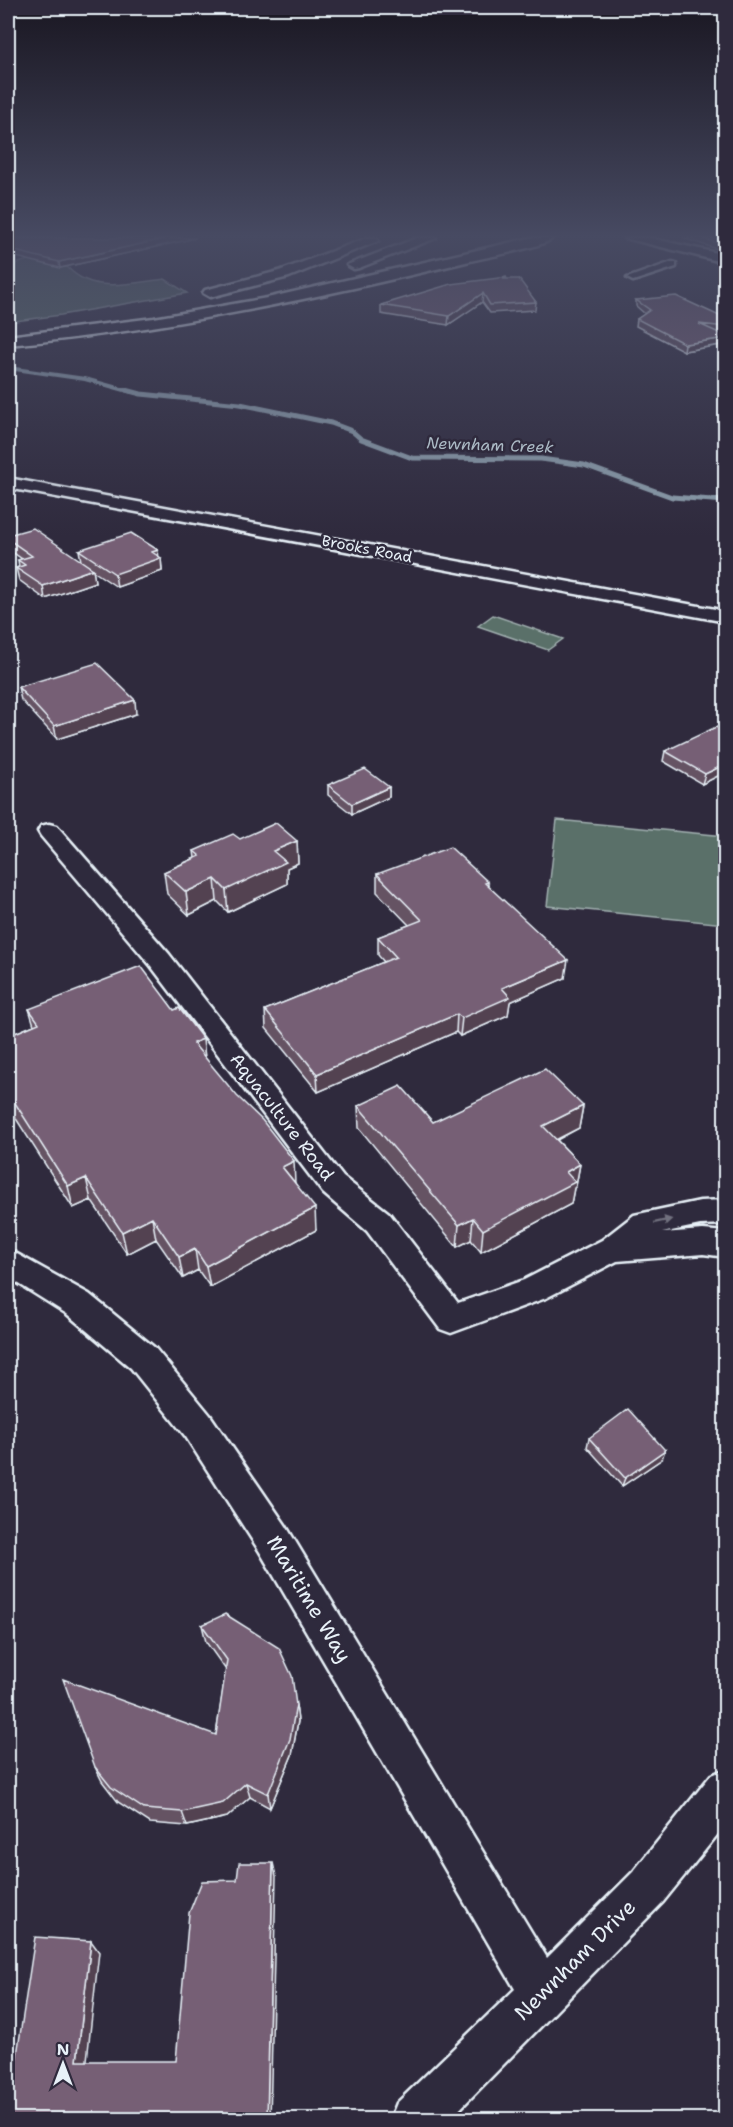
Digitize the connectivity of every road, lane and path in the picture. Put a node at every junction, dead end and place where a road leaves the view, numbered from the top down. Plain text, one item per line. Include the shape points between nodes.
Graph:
1 (38, 337) edge
2 (8, 341) edge
3 (8, 483) edge
4 (726, 618) edge
5 (49, 831) dead end
6 (726, 1212) edge
7 (726, 1245) edge
8 (613, 1249) junction
9 (8, 1262) edge
10 (726, 1790) edge
11 (543, 1994) junction
12 (414, 2120) edge

1 - 2 main road
3 - 4 street, Brooks Road
5 - 8 street, Aquaculture Road via 160,960 333,1185 378,1222 451,1319 535,1288
8 -> 6 street, Aquaculture Road via 645,1224
7 - 8 street, Aquaculture Road via 703,1242
9 - 11 street, Maritime Way via 78,1304 143,1358 198,1426 273,1539
10 - 11 street, Newnham Drive via 648,1887
11 - 12 street, Newnham Drive

